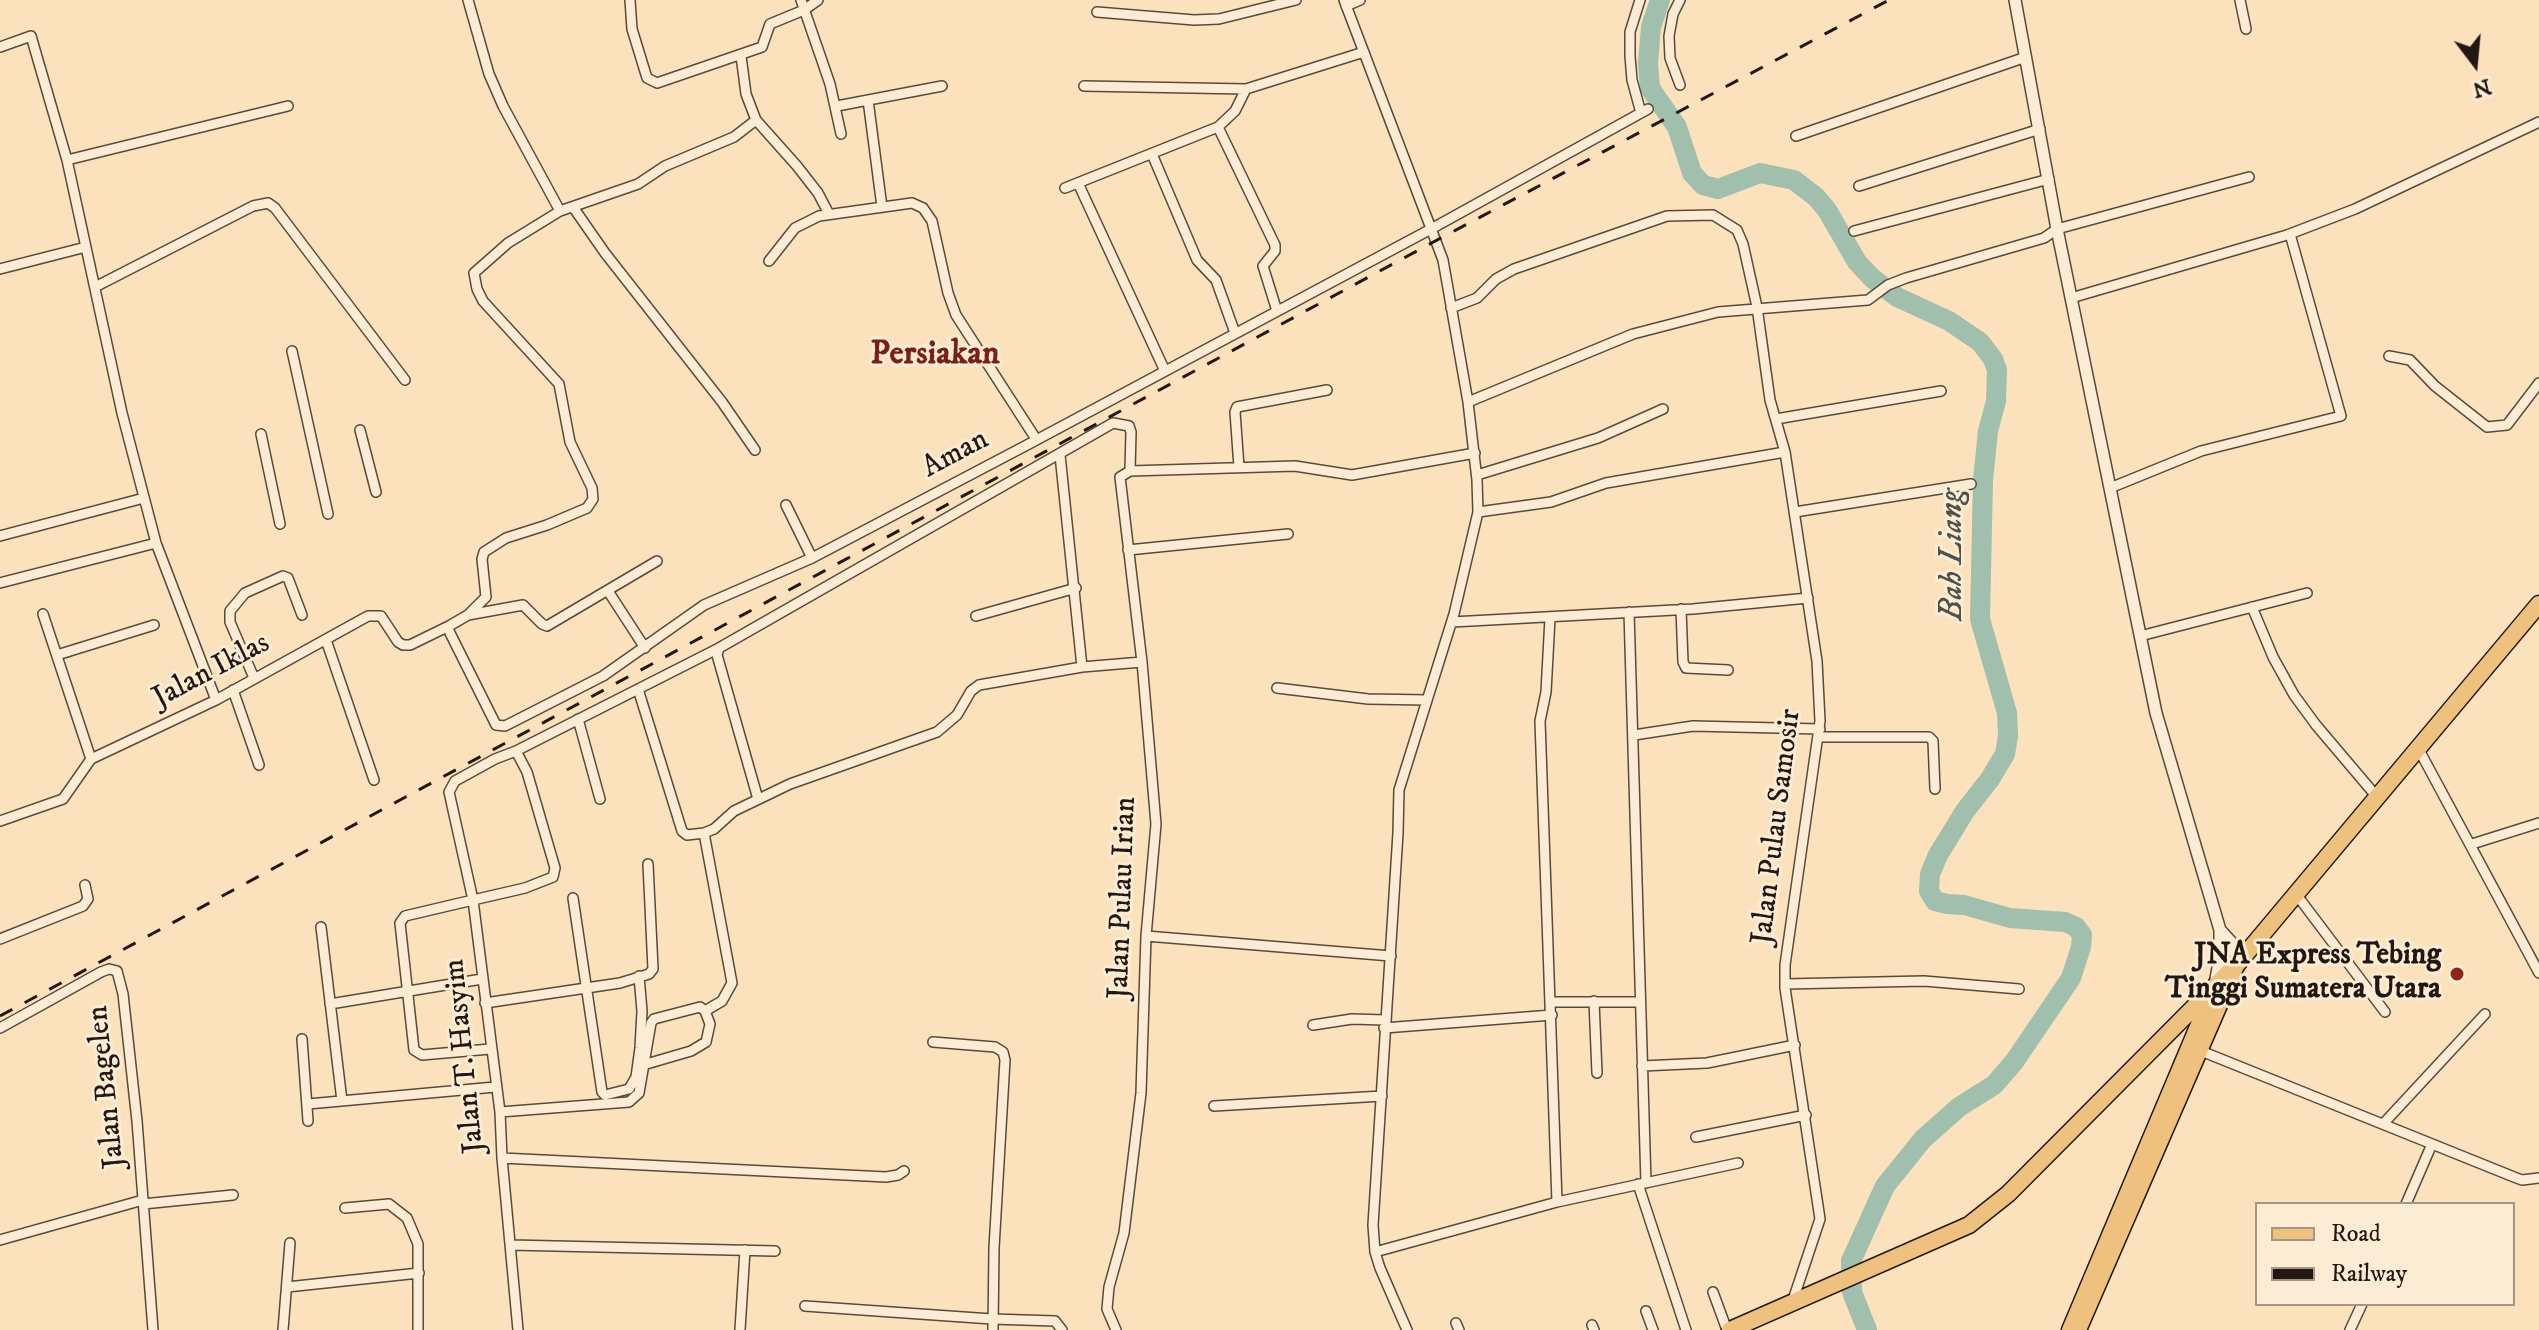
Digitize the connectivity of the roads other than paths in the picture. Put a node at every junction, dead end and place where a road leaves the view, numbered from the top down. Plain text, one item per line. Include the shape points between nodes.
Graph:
1 (468, 0) edge
2 (630, 0) edge
3 (818, 0) edge
4 (1296, 0) edge
5 (1360, 0) edge
6 (1640, 0) edge
7 (1680, 0) edge
8 (2015, 0) edge
9 (2240, 0) edge
10 (1345, 3) edge
11 (802, 5) edge
12 (1097, 12) dead end
13 (2246, 29) dead end
14 (0, 47) edge
15 (1364, 52) junction
16 (741, 56) junction
17 (2026, 57) junction
18 (1680, 85) dead end
19 (942, 86) dead end
20 (1084, 86) dead end
21 (1246, 89) junction
22 (868, 100) junction
23 (288, 106) dead end
24 (837, 106) junction
25 (756, 120) junction
26 (2539, 122) edge
27 (1218, 127) junction
28 (2040, 129) junction
29 (841, 134) dead end
30 (1796, 136) dead end
31 (1152, 154) junction
32 (67, 160) junction
33 (2249, 177) dead end
34 (2049, 179) junction
35 (1078, 183) junction
36 (1859, 186) dead end
37 (1065, 188) dead end
38 (573, 207) junction
39 (882, 207) junction
40 (560, 211) junction
41 (829, 214) junction
42 (1431, 229) junction
43 (2057, 229) junction
44 (1854, 231) dead end
45 (2290, 234) junction
46 (86, 247) junction
47 (769, 261) dead end
48 (0, 269) edge
49 (95, 287) junction
50 (2071, 298) junction
51 (1757, 307) junction
52 (1451, 308) junction
53 (1277, 311) junction
54 (1235, 333) junction
55 (292, 351) dead end
56 (2389, 356) dead end
57 (1165, 371) junction
58 (405, 380) dead end
59 (2539, 383) edge
60 (1327, 390) dead end
61 (1941, 391) dead end
62 (1468, 402) junction
63 (1663, 409) dead end
64 (1776, 419) junction
65 (360, 430) dead end
66 (261, 434) dead end
67 (1036, 439) junction
68 (755, 450) dead end
69 (1785, 452) junction
70 (1475, 453) junction
71 (1060, 455) junction
72 (1239, 467) junction
73 (1130, 471) junction
74 (1477, 475) junction
75 (1971, 484) dead end
76 (2110, 488) junction
77 (376, 492) dead end
78 (144, 498) junction
79 (786, 505) dead end
80 (1478, 512) junction
81 (1795, 512) junction
82 (328, 514) dead end
83 (280, 524) dead end
84 (1288, 534) dead end
85 (0, 536) edge
86 (156, 543) junction
87 (1128, 550) junction
88 (812, 558) junction
89 (657, 561) dead end
90 (0, 583) edge
91 (1076, 588) junction
92 (608, 591) junction
93 (2307, 593) dead end
94 (1808, 598) junction
95 (2539, 604) edge
96 (2252, 607) junction
97 (1681, 609) junction
98 (1629, 612) junction
99 (43, 614) dead end
100 (302, 615) dead end
101 (468, 615) junction
102 (976, 616) dead end
103 (1550, 618) junction
104 (1452, 622) junction
105 (154, 625) dead end
106 (447, 627) junction
107 (2140, 636) junction
108 (326, 640) junction
109 (645, 648) junction
110 (719, 648) junction
111 (57, 655) junction
112 (1142, 662) junction
113 (1082, 667) junction
114 (1728, 670) dead end
115 (254, 678) junction
116 (1277, 688) dead end
117 (638, 689) junction
118 (233, 690) junction
119 (216, 700) junction
120 (1427, 700) junction
121 (578, 719) junction
122 (1819, 733) junction
123 (1634, 735) junction
124 (2418, 748) junction
125 (516, 751) junction
126 (91, 759) junction
127 (259, 765) dead end
128 (374, 780) dead end
129 (1935, 789) dead end
130 (2377, 797) junction
131 (600, 799) dead end
132 (758, 799) junction
133 (0, 821) edge
134 (2539, 823) edge
135 (704, 833) junction
136 (2472, 844) junction
137 (648, 864) dead end
138 (85, 885) dead end
139 (2296, 894) junction
140 (573, 898) dead end
141 (473, 900) junction
142 (321, 927) dead end
143 (2220, 930) junction
144 (1146, 936) junction
145 (0, 939) edge
146 (1391, 956) junction
147 (2239, 962) junction
148 (2539, 973) edge
149 (639, 976) junction
150 (482, 979) junction
151 (1785, 984) junction
152 (2214, 986) junction
153 (585, 988) junction
154 (2019, 989) dead end
155 (406, 992) junction
156 (1594, 1001) junction
157 (1551, 1002) junction
158 (1640, 1002) junction
159 (485, 1003) junction
160 (330, 1004) junction
161 (705, 1011) junction
162 (2385, 1012) dead end
163 (2485, 1014) dead end
164 (1552, 1015) junction
165 (1385, 1024) junction
166 (1313, 1025) dead end
167 (0, 1028) edge
168 (302, 1039) dead end
169 (933, 1042) dead end
170 (1795, 1045) junction
171 (490, 1049) junction
172 (2196, 1049) junction
173 (643, 1065) junction
174 (1642, 1066) junction
175 (1597, 1073) dead end
176 (495, 1087) junction
177 (1382, 1096) junction
178 (342, 1101) junction
179 (308, 1104) junction
180 (1214, 1106) dead end
181 (500, 1112) junction
182 (1806, 1115) junction
183 (308, 1121) dead end
184 (2383, 1124) junction
185 (1696, 1137) dead end
186 (2432, 1144) junction
187 (502, 1158) junction
188 (1738, 1163) dead end
189 (904, 1171) dead end
190 (2539, 1178) edge
191 (1642, 1184) junction
192 (233, 1195) dead end
193 (143, 1202) junction
194 (1557, 1202) junction
195 (2407, 1202) edge
196 (345, 1208) dead end
197 (0, 1240) edge
198 (290, 1243) dead end
199 (511, 1245) junction
200 (745, 1250) junction
201 (775, 1251) dead end
202 (1375, 1252) junction
203 (419, 1273) junction
204 (287, 1287) junction
205 (1713, 1292) dead end
206 (1792, 1303) junction
207 (805, 1306) dead end
208 (2361, 1306) edge
209 (1646, 1311) dead end
210 (992, 1319) junction
211 (153, 1330) edge
212 (283, 1330) edge
213 (418, 1330) edge
214 (518, 1330) edge
215 (740, 1330) edge
216 (993, 1330) edge
217 (1062, 1330) edge
218 (1116, 1330) edge
219 (1407, 1330) edge
220 (1653, 1330) edge
221 (1686, 1330) edge
222 (1728, 1330) edge
223 (2069, 1330) edge
224 (2079, 1330) edge
225 (2350, 1330) edge

1 - 40 street via 489,74
2 - 16 street via 632,29 650,82
3 - 11 street
4 - 12 street via 1219,19
5 - 10 street
6 - 42 street, Aman via 1630,32 1630,56 1644,111
7 - 18 street via 1669,36
8 - 17 street
9 - 13 street
10 - 15 street
11 - 16 street via 770,24 764,44
11 - 24 street
14 - 32 street via 31,36
15 - 21 street
15 - 42 street
16 - 25 street
17 - 28 street
17 - 30 street
19 - 22 street
20 - 21 street
21 - 27 street via 1235,111
22 - 24 street
22 - 39 street
23 - 32 street
24 - 29 street
25 - 38 street via 734,137 665,166 638,184
25 - 41 street via 818,193
26 - 45 street
27 - 31 street
27 - 53 street via 1275,245 1263,266
28 - 34 street
28 - 36 street
31 - 35 street
31 - 54 street via 1197,260 1216,280
32 - 46 street
33 - 43 street
34 - 43 street
34 - 44 street
35 - 37 street
35 - 57 street
38 - 40 street
38 - 68 street
39 - 41 street
39 - 67 street via 912,203 929,215 956,315
40 - 101 street via 508,243 474,273 483,301 555,376 570,442 593,499 576,514 506,538 484,552 486,597
41 - 47 street via 795,228
42 - 52 street via 1443,260
42 - 53 street, Aman
43 - 50 street
43 - 51 street via 2044,238 1888,285 1868,300
45 - 50 street
45 - 76 street via 2341,416 2201,451
46 - 48 street
46 - 49 street
49 - 58 street via 268,203
49 - 78 street
50 - 76 street
51 - 52 street, Jalan Pulau Samosir via 1737,230 1701,214 1667,216 1514,269 1477,298
51 - 62 street via 1633,334
51 - 64 street, Jalan Pulau Samosir
52 - 62 street
53 - 54 street, Aman
54 - 57 street, Aman
55 - 82 street
56 - 59 street via 2410,360 2487,427 2507,425
57 - 67 street, Aman
60 - 72 street via 1237,407
61 - 64 street
62 - 70 street
63 - 74 street via 1598,438
64 - 69 street, Jalan Pulau Samosir
65 - 77 street
66 - 83 street
67 - 88 street, Aman
69 - 80 street via 1606,483 1551,502
69 - 81 street, Jalan Pulau Samosir
70 - 72 street via 1352,475 1295,466
70 - 74 street
71 - 73 street via 1113,423 1122,423 1131,432
71 - 91 street
71 - 110 street
72 - 73 street
73 - 87 street, Jalan Pulau Irian via 1119,483
74 - 80 street
75 - 81 street
76 - 107 street
78 - 85 street
78 - 86 street
79 - 88 street
80 - 104 street
81 - 94 street, Jalan Pulau Samosir
84 - 87 street
86 - 90 street
86 - 119 street
87 - 112 street, Jalan Pulau Irian
88 - 109 street, Aman via 704,605
89 - 92 street
91 - 102 street
91 - 113 street
92 - 101 street via 547,626 523,605
92 - 109 street
93 - 96 street
94 - 97 street
94 - 122 street, Jalan Pulau Samosir
95 - 124 highway
96 - 107 street
96 - 130 street via 2294,695
97 - 98 street
97 - 114 street via 1686,668
98 - 103 street
98 - 123 street
99 - 111 street
100 - 115 street via 283,576 245,593 230,611
101 - 106 street
103 - 104 street
103 - 157 street via 1540,721
104 - 120 street
105 - 111 street
106 - 108 street, Jalan Iklas via 403,645 381,616 368,616
106 - 109 street, Aman via 496,725 505,726 603,676
107 - 143 street via 2156,713
108 - 115 street, Jalan Iklas
108 - 128 street
110 - 117 street
110 - 132 street
111 - 126 street
112 - 113 street
112 - 144 street, Jalan Pulau Irian via 1156,824
113 - 132 street via 979,685 937,732
115 - 118 street, Jalan Iklas
116 - 120 street
117 - 121 street
117 - 135 street via 682,831
118 - 119 street, Jalan Iklas
118 - 127 street
119 - 126 street, Jalan Iklas
120 - 146 street via 1399,790
121 - 125 street
121 - 131 street
122 - 123 street via 1693,726
122 - 129 street via 1929,737
122 - 151 street, Jalan Pulau Samosir
123 - 158 street
124 - 130 highway
124 - 136 street
125 - 141 street, Jalan T. Hasyim via 455,781 449,792
125 - 141 street via 527,772 555,868 553,877
126 - 133 street, Jalan Iklas via 63,799
130 - 139 highway
132 - 135 street
134 - 136 street
135 - 161 street via 732,983 722,1001
136 - 148 street
137 - 149 street via 653,969
138 - 145 street via 88,899 83,906
139 - 147 highway
139 - 162 street
140 - 153 street
141 - 150 street, Jalan T. Hasyim
141 - 155 street via 401,919
142 - 160 street
143 - 147 street
143 - 152 street
144 - 146 street
144 - 218 street, Jalan Pulau Irian via 1141,1093 1124,1233 1107,1309
146 - 165 street
147 - 152 highway
147 - 172 main road
149 - 153 street
149 - 153 street via 636,1077 629,1089 605,1095
150 - 155 street
150 - 159 street, Jalan T. Hasyim
151 - 154 street via 1924,981
151 - 170 street, Jalan Pulau Samosir
152 - 172 main road
152 - 206 highway via 2008,1194 1969,1225
153 - 159 street
155 - 160 street
155 - 171 street via 417,1054
156 - 157 street
156 - 158 street
156 - 175 street
157 - 164 street
158 - 174 street
159 - 171 street, Jalan T. Hasyim
160 - 178 street
161 - 173 street via 710,1024 706,1042
161 - 173 street via 700,1007 654,1019
163 - 184 street
164 - 165 street
164 - 194 street
165 - 166 street via 1352,1019
165 - 177 street
167 - 193 street, Jalan Bagelen via 101,972 117,971
168 - 179 street
169 - 210 street via 995,1047 1005,1060
170 - 174 street via 1707,1063
170 - 182 street, Jalan Pulau Samosir
171 - 176 street, Jalan T. Hasyim
172 - 184 street
172 - 223 main road
172 - 224 main road
173 - 181 street via 639,1093 629,1102
174 - 191 street
176 - 178 street
176 - 181 street, Jalan T. Hasyim
177 - 180 street
177 - 202 street
178 - 179 street
179 - 183 street
181 - 187 street, Jalan T. Hasyim
182 - 185 street
182 - 206 street, Jalan Pulau Samosir via 1820,1219
184 - 186 street
186 - 190 street via 2522,1180
186 - 195 street
187 - 189 street via 886,1177
187 - 199 street, Jalan T. Hasyim
188 - 191 street
191 - 194 street
191 - 221 street
192 - 193 street
193 - 197 street
193 - 211 street, Jalan Bagelen
194 - 202 street
196 - 203 street via 389,1204 407,1218 418,1244
198 - 204 street
199 - 200 street
199 - 214 street, Jalan T. Hasyim
200 - 201 street
200 - 215 street
202 - 219 street
203 - 204 street
203 - 213 street
204 - 212 street
205 - 222 street
206 - 222 highway
207 - 210 street
208 - 225 street
209 - 220 street
210 - 216 street
210 - 217 street via 1055,1321

